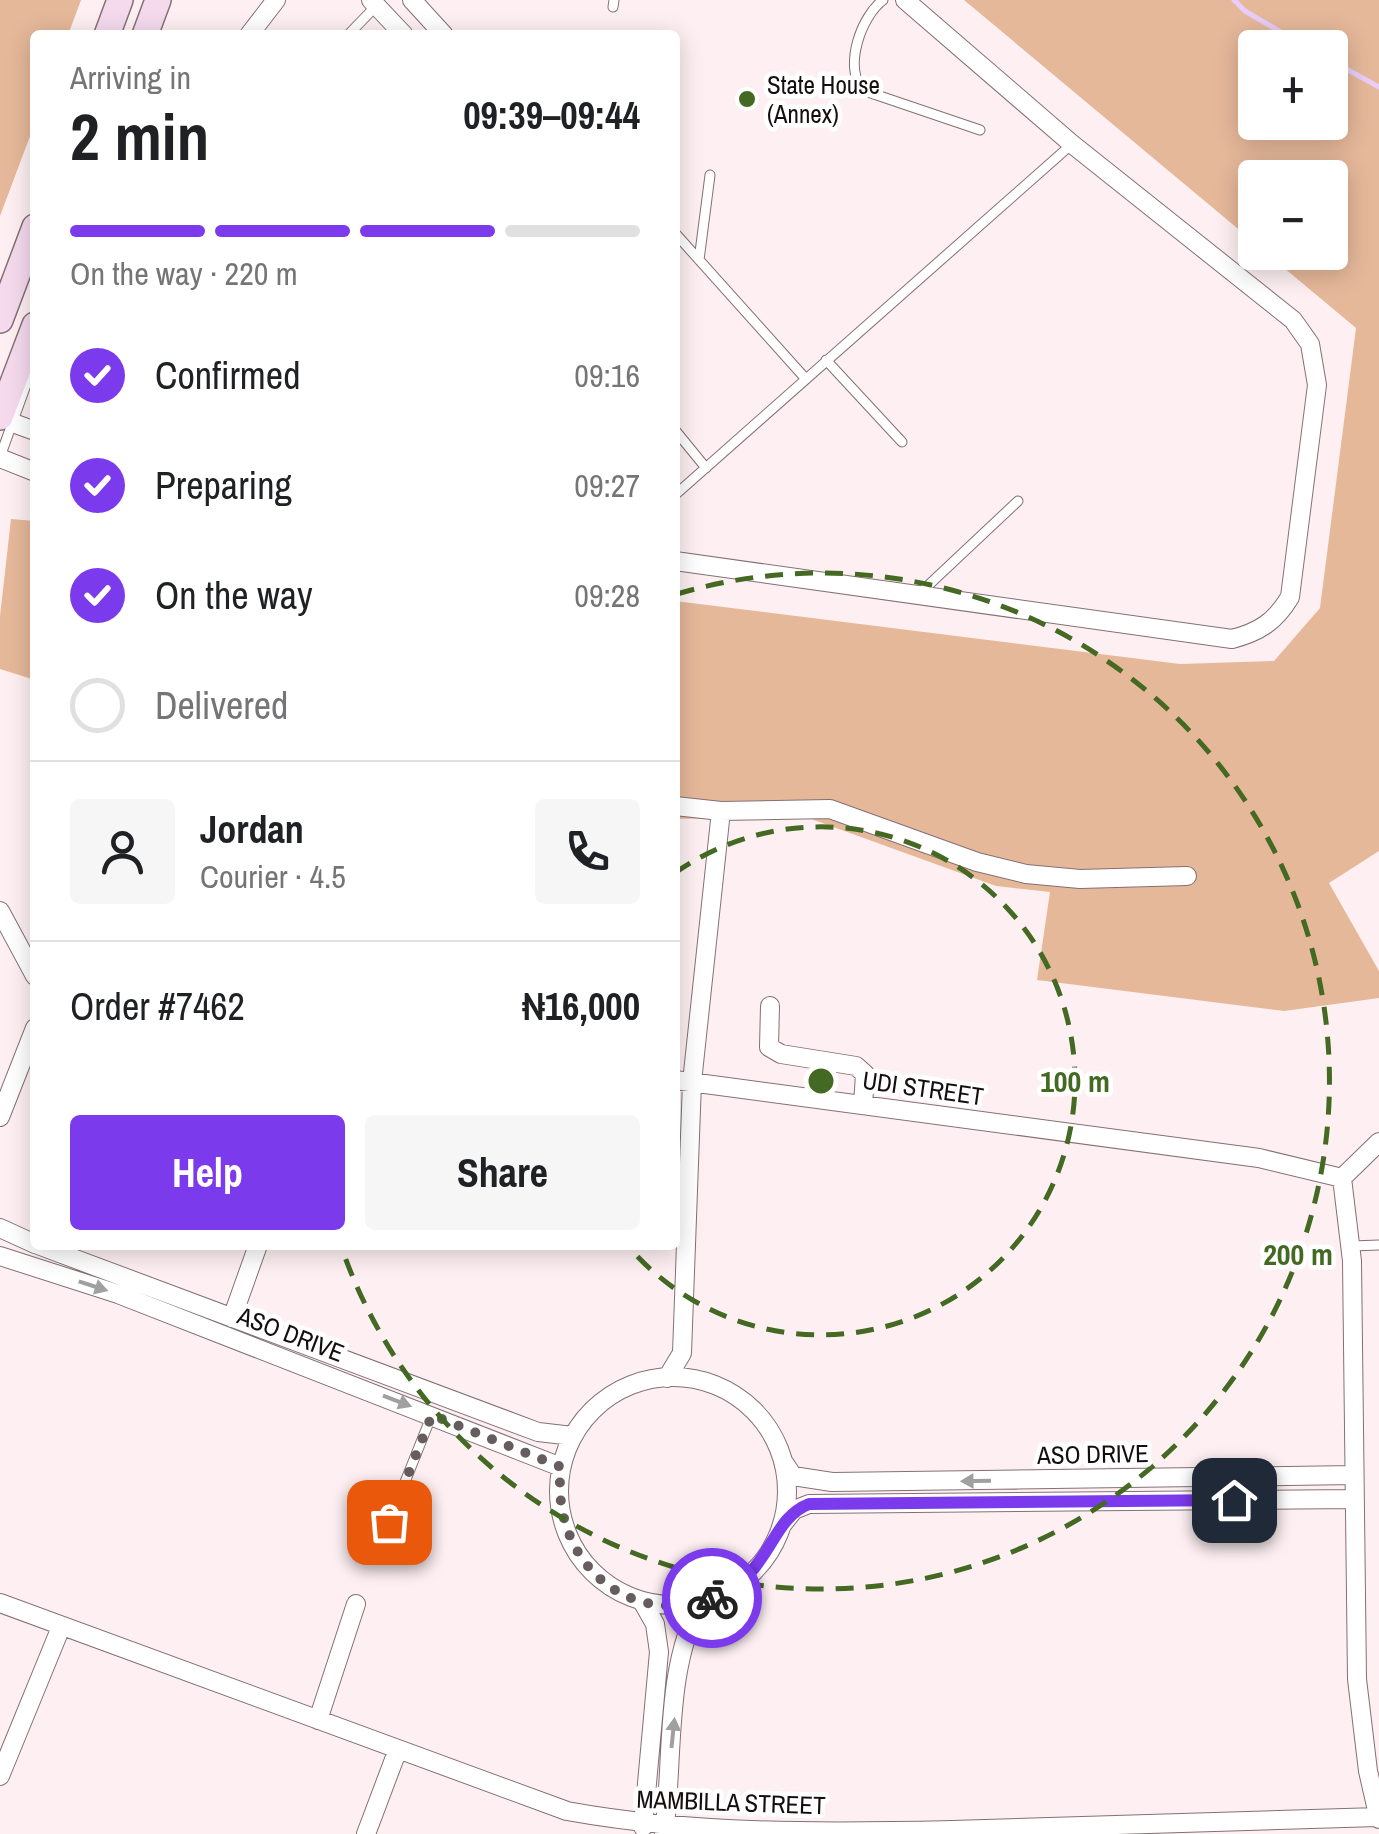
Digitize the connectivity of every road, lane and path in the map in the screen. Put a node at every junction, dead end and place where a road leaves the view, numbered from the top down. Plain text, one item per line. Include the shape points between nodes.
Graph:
1 (120, 0) edge
2 (158, 0) edge
3 (171, 0) edge
4 (276, 0) edge
5 (412, 0) edge
6 (883, 0) edge
7 (905, 0) edge
8 (377, 2) edge
9 (109, 30) edge
10 (147, 30) edge
11 (158, 30) edge
12 (254, 30) edge
13 (352, 30) edge
14 (400, 30) edge
15 (439, 30) edge
16 (980, 130) dead end
17 (1072, 144) junction
18 (710, 175) dead end
19 (680, 239) edge
20 (30, 240) edge
21 (699, 260) junction
22 (0, 320) edge
23 (30, 341) edge
24 (826, 360) junction
25 (30, 370) edge
26 (805, 378) junction
27 (6, 420) edge
28 (30, 429) edge
29 (680, 436) edge
30 (902, 442) dead end
31 (0, 458) edge
32 (706, 468) junction
33 (30, 470) edge
34 (680, 491) edge
35 (1018, 501) dead end
36 (680, 562) edge
37 (917, 596) junction
38 (680, 807) edge
39 (721, 811) junction
40 (1187, 876) dead end
41 (0, 911) edge
42 (30, 967) edge
43 (770, 1006) dead end
44 (30, 1041) edge
45 (684, 1081) edge
46 (864, 1105) junction
47 (0, 1117) edge
48 (1379, 1142) edge
49 (1342, 1178) junction
50 (0, 1228) edge
51 (30, 1241) edge
52 (1379, 1245) edge
53 (1351, 1246) junction
54 (53, 1250) edge
55 (256, 1250) edge
56 (0, 1256) edge
57 (232, 1318) junction
58 (668, 1378) junction
59 (432, 1415) junction
60 (574, 1436) junction
61 (783, 1461) junction
62 (561, 1467) junction
63 (1354, 1476) junction
64 (1354, 1499) junction
65 (389, 1522) dead end
66 (782, 1525) junction
67 (642, 1601) junction
68 (701, 1602) junction
69 (0, 1603) edge
70 (356, 1604) dead end
71 (61, 1628) junction
72 (318, 1720) junction
73 (398, 1749) junction
74 (0, 1776) edge
75 (1379, 1818) edge
76 (643, 1827) junction
77 (1197, 1829) edge
78 (665, 1832) edge
79 (892, 1833) edge
80 (366, 1834) edge

1 - 9 main road
2 - 10 main road
3 - 11 lane
4 - 12 street
5 - 15 street
6 - 16 lane via 862,22 854,68 862,90
7 - 17 street
8 - 13 lane
8 - 14 street
17 - 24 lane
17 - 37 street via 1293,320 1310,344 1317,385 1290,597 1258,632 1232,639
18 - 21 lane
19 - 21 lane
20 - 22 main road
21 - 26 lane
23 - 27 main road
24 - 26 lane
24 - 30 lane
25 - 27 lane
26 - 32 lane
27 - 28 street
27 - 31 lane
29 - 32 lane
31 - 33 street
32 - 34 lane
35 - 37 lane
36 - 37 street
38 - 39 street
39 - 40 street via 830,809 1026,874
39 - 45 street
41 - 42 street
43 - 46 street via 769,1048 856,1066 865,1074
44 - 47 street
45 - 46 street, UDI STREET
45 - 58 street via 682,1353
46 - 49 street, UDI STREET via 1259,1158
48 - 49 street
49 - 53 street
50 - 51 street, ASO DRIVE
52 - 53 lane
53 - 63 street
54 - 57 street, ASO DRIVE
55 - 57 street
56 -> 59 street, ASO DRIVE via 118,1294
57 - 60 street, ASO DRIVE via 538,1432
58 - 60 street via 614,1394
58 - 61 street via 704,1382 745,1404 762,1420
59 - 62 street, ASO DRIVE
59 - 65 lane
60 - 62 street
63 -> 61 street, ASO DRIVE via 832,1482 793,1476
61 - 66 street
62 - 67 street via 560,1513 578,1555 612,1588
63 - 64 street
64 - 66 street, ASO DRIVE via 809,1504
64 - 75 street via 1361,1728
66 - 68 street via 743,1582
67 - 68 street
67 - 76 street via 655,1624 659,1652
78 -> 68 street via 681,1656
69 - 71 street, MAMBILLA STREET
70 - 72 street
71 - 72 street, MAMBILLA STREET
71 - 74 street
72 - 73 street, MAMBILLA STREET
73 - 76 street, MAMBILLA STREET via 567,1812
73 - 80 street
75 - 77 street, MAMBILLA STREET
76 - 78 street, MAMBILLA STREET
77 - 79 street, MAMBILLA STREET
78 - 79 street, MAMBILLA STREET

